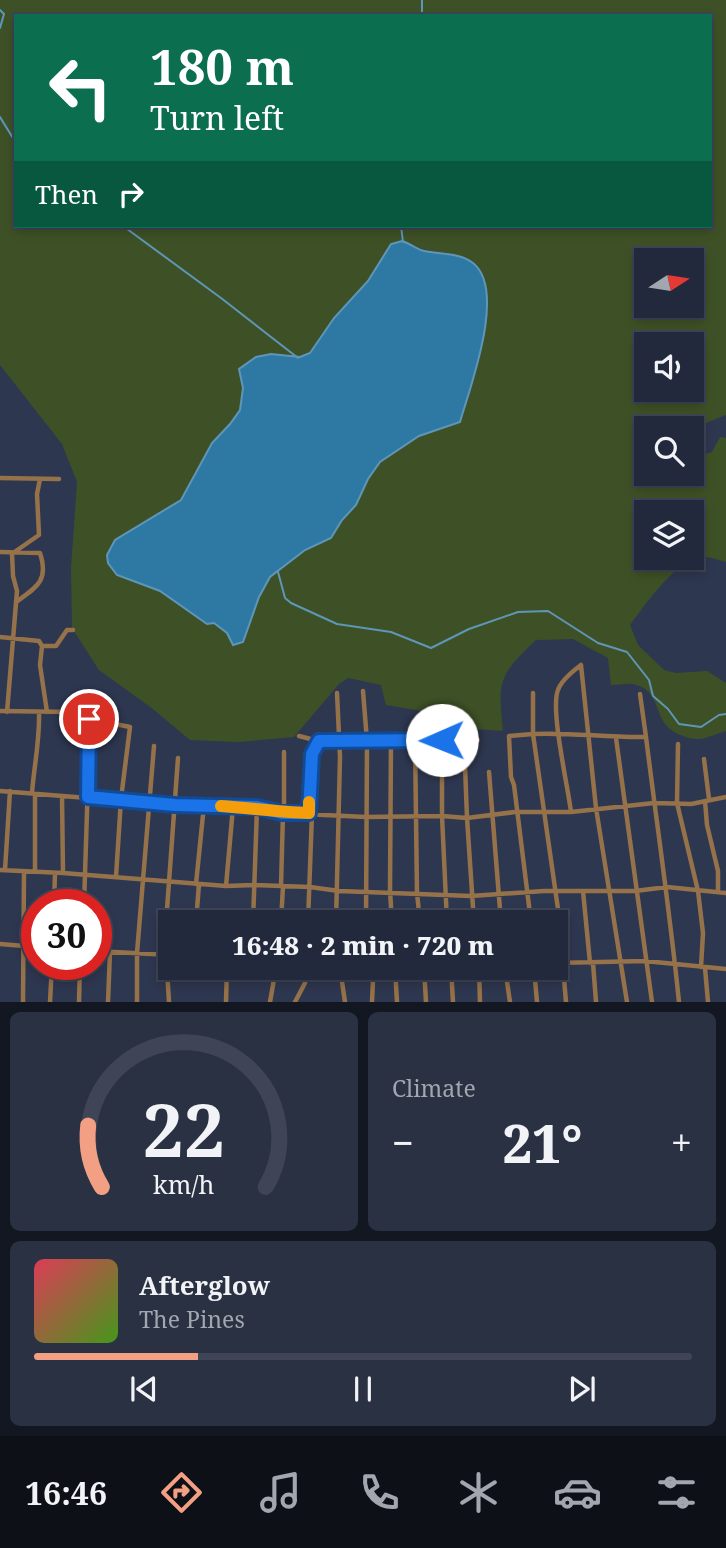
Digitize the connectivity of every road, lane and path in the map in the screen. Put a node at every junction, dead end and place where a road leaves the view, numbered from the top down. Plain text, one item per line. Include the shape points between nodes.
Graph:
1 (0, 478) edge
2 (40, 479) junction
3 (59, 479) dead end
4 (0, 552) edge
5 (12, 553) junction
6 (16, 602) junction
7 (73, 630) dead end
8 (0, 637) edge
9 (13, 638) junction
10 (42, 646) junction
11 (363, 691) dead end
12 (337, 693) dead end
13 (533, 694) dead end
14 (640, 694) dead end
15 (0, 711) edge
16 (7, 712) junction
17 (39, 712) junction
18 (47, 712) junction
19 (89, 719) junction
20 (558, 732) junction
21 (533, 734) junction
22 (299, 736) dead end
23 (588, 737) junction
24 (646, 737) junction
25 (616, 738) junction
26 (339, 740) junction
27 (391, 740) junction
28 (442, 740) junction
29 (464, 740) junction
30 (478, 740) dead end
31 (319, 741) junction
32 (368, 741) junction
33 (415, 741) junction
34 (678, 744) dead end
35 (154, 746) dead end
36 (284, 752) dead end
37 (178, 758) dead end
38 (704, 759) dead end
39 (489, 772) dead end
40 (0, 791) edge
41 (10, 792) junction
42 (33, 793) junction
43 (62, 796) junction
44 (88, 797) junction
45 (726, 797) edge
46 (121, 799) junction
47 (707, 800) junction
48 (149, 802) junction
49 (654, 803) junction
50 (677, 803) junction
51 (175, 805) junction
52 (204, 805) junction
53 (233, 807) junction
54 (257, 807) junction
55 (625, 807) junction
56 (596, 808) junction
57 (515, 812) junction
58 (571, 812) junction
59 (283, 813) junction
60 (310, 813) junction
61 (543, 814) junction
62 (338, 815) junction
63 (417, 815) junction
64 (491, 815) junction
65 (390, 816) junction
66 (442, 816) junction
67 (366, 817) junction
68 (467, 818) junction
69 (2, 870) edge
70 (24, 871) junction
71 (35, 871) junction
72 (55, 873) junction
73 (63, 873) junction
74 (86, 875) junction
75 (116, 877) junction
76 (143, 878) junction
77 (170, 880) junction
78 (197, 884) junction
79 (254, 885) junction
80 (226, 886) junction
81 (282, 886) junction
82 (310, 887) junction
83 (667, 887) junction
84 (24, 889) edge
85 (54, 889) edge
86 (85, 889) edge
87 (339, 891) junction
88 (390, 891) junction
89 (555, 891) junction
90 (583, 891) junction
91 (635, 891) junction
92 (698, 891) junction
93 (718, 891) junction
94 (366, 892) junction
95 (609, 892) junction
96 (417, 893) junction
97 (528, 893) junction
98 (726, 893) edge
99 (444, 894) junction
100 (499, 894) junction
101 (471, 895) junction
102 (169, 910) edge
103 (196, 910) edge
104 (253, 910) edge
105 (281, 910) edge
106 (309, 910) edge
107 (337, 910) edge
108 (366, 910) edge
109 (391, 910) edge
110 (418, 910) edge
111 (446, 910) edge
112 (473, 910) edge
113 (500, 910) edge
114 (530, 910) edge
115 (557, 910) edge
116 (0, 944) edge
117 (21, 946) edge
118 (112, 952) edge
119 (137, 953) junction
120 (158, 954) edge
121 (645, 961) junction
122 (622, 962) junction
123 (568, 963) edge
124 (591, 963) junction
125 (675, 964) junction
126 (703, 967) junction
127 (726, 969) edge
128 (23, 980) edge
129 (51, 980) edge
130 (80, 980) edge
131 (109, 980) edge
132 (168, 980) edge
133 (227, 980) edge
134 (274, 980) edge
135 (305, 980) edge
136 (342, 980) edge
137 (373, 980) edge
138 (396, 980) edge
139 (425, 980) edge
140 (452, 980) edge
141 (479, 980) edge
142 (507, 980) edge
143 (535, 980) edge
144 (565, 980) edge
145 (23, 1002) edge
146 (50, 1002) edge
147 (79, 1002) edge
148 (108, 1002) edge
149 (136, 1002) edge
150 (169, 1002) edge
151 (226, 1002) edge
152 (270, 1002) edge
153 (295, 1002) edge
154 (345, 1002) edge
155 (372, 1002) edge
156 (397, 1002) edge
157 (426, 1002) edge
158 (453, 1002) edge
159 (480, 1002) edge
160 (510, 1002) edge
161 (537, 1002) edge
162 (566, 1002) edge
163 (596, 1002) edge
164 (627, 1002) edge
165 (652, 1002) edge
166 (679, 1002) edge
167 (708, 1002) edge

1 - 2 street
2 - 3 street
2 - 5 street via 39,535
4 - 5 street
5 - 6 street
5 - 6 street via 40,553 44,573 38,585
6 - 9 street
7 - 10 street via 67,630 56,646
8 - 9 street
9 - 10 street via 39,641
9 - 16 street
10 - 18 street
11 - 32 street
12 - 26 street
13 - 21 street
14 - 24 street
15 - 16 street
16 - 17 street
17 - 18 street
17 - 42 street
18 - 19 street via 73,712
19 - 44 street
19 - 46 street via 130,727
20 - 21 street
20 - 23 street
20 - 23 street via 558,690 581,665
20 - 58 street
21 - 57 street via 509,736
21 - 61 street
22 - 31 street
23 - 25 street
23 - 56 street
24 - 25 street
24 - 49 street
25 - 55 street
26 - 31 street
26 - 32 street
26 - 62 street
27 - 32 street
27 - 33 street
27 - 65 street
28 - 29 street
28 - 33 street
28 - 66 street
29 - 30 street
29 - 68 street
31 - 60 street via 312,754
32 - 67 street
33 - 63 street
34 - 50 street
35 - 48 street
36 - 59 street
37 - 51 street
38 - 47 street
39 - 64 street
40 - 41 street
41 - 42 street
41 - 69 street
42 - 43 street
42 - 71 street
43 - 44 street
43 - 73 street
44 - 46 street
44 - 74 street
45 - 47 street
46 - 48 street
46 - 75 street
47 - 50 street
47 - 93 street
48 - 51 street
48 - 76 street
49 - 50 street
49 - 55 street
49 - 83 street
50 - 92 street
51 - 52 street
51 - 77 street
52 - 53 street
52 - 78 street
53 - 54 street
53 - 80 street
54 - 59 street
54 - 79 street
55 - 56 street
55 - 91 street
56 - 58 street
56 - 95 street
57 - 61 street
57 - 64 street
57 - 97 street
58 - 61 street
59 - 60 street
59 - 81 street
60 - 62 street
60 - 82 street
61 - 89 street
62 - 67 street
62 - 87 street
63 - 65 street
63 - 66 street
63 - 96 street
64 - 68 street
64 - 100 street
65 - 67 street
65 - 88 street
66 - 68 street
66 - 99 street
67 - 94 street
68 - 101 street
69 - 70 street
70 - 71 street
70 - 84 street
71 - 72 street
72 - 73 street
72 - 85 street
73 - 74 street
74 - 75 street
74 - 86 street
75 - 76 street
76 - 77 street
76 - 119 street
77 - 78 street
77 - 102 street
78 - 80 street
78 - 103 street
79 - 80 street
79 - 81 street
79 - 104 street
81 - 82 street
81 - 105 street
82 - 87 street
82 - 106 street
83 - 91 street
83 - 92 street
83 - 125 street
87 - 94 street
87 - 107 street
88 - 94 street
88 - 96 street
88 - 109 street
89 - 90 street
89 - 97 street
89 - 115 street
90 - 95 street
90 - 124 street
91 - 95 street
91 - 121 street
92 - 93 street
92 - 126 street
93 - 98 street
94 - 108 street
95 - 122 street
96 - 99 street
96 - 110 street
97 - 100 street
97 - 114 street
99 - 101 street
99 - 111 street
100 - 101 street
100 - 113 street
101 - 112 street
116 - 117 street
118 - 119 street
119 - 120 street
119 - 149 street
121 - 122 street
121 - 125 street
121 - 165 street
122 - 124 street
122 - 164 street
123 - 124 street
124 - 163 street
125 - 126 street
125 - 166 street
126 - 127 street
126 - 167 street
128 - 145 street
129 - 146 street
130 - 147 street
131 - 148 street
132 - 150 street
133 - 151 street
134 - 152 street
135 - 153 street
136 - 154 street
137 - 155 street
138 - 156 street
139 - 157 street
140 - 158 street
141 - 159 street
142 - 160 street
143 - 161 street
144 - 162 street

